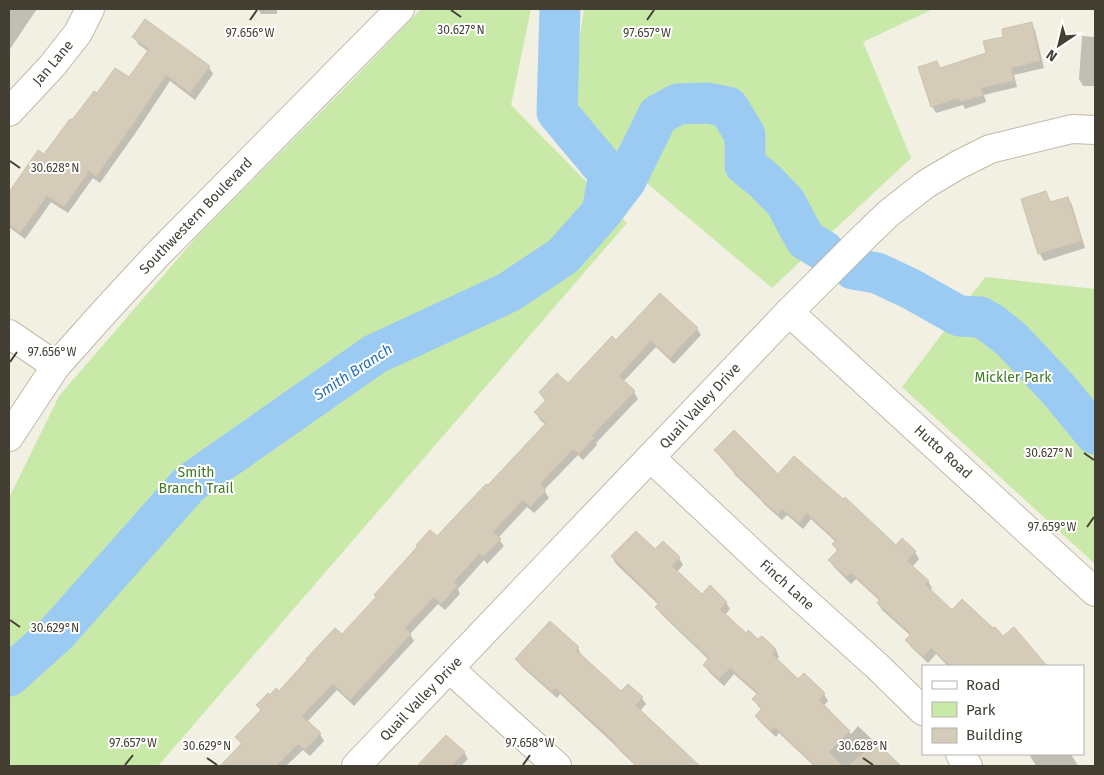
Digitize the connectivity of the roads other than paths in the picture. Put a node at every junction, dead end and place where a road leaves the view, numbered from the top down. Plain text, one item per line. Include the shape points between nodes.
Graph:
1 (90, 9) edge
2 (400, 9) edge
3 (9, 112) edge
4 (1095, 130) edge
5 (789, 312) junction
6 (9, 334) edge
7 (56, 366) junction
8 (9, 436) edge
9 (651, 458) junction
10 (1095, 592) edge
11 (450, 669) junction
12 (922, 710) edge
13 (961, 755) edge
14 (356, 766) edge
15 (557, 766) edge
16 (968, 766) edge

1 - 3 street, Jan Lane via 78,33
2 - 7 street, Southwestern Boulevard via 156,256
4 - 5 street, Quail Valley Drive via 1072,129 990,149 958,164 926,184 866,234
5 - 9 street, Quail Valley Drive
5 - 10 street, Hutto Road
6 - 7 street
7 - 8 street, Southwestern Boulevard
9 - 11 street, Quail Valley Drive
9 - 12 street, Finch Lane
11 - 14 street, Quail Valley Drive
11 - 15 street
13 - 16 street

